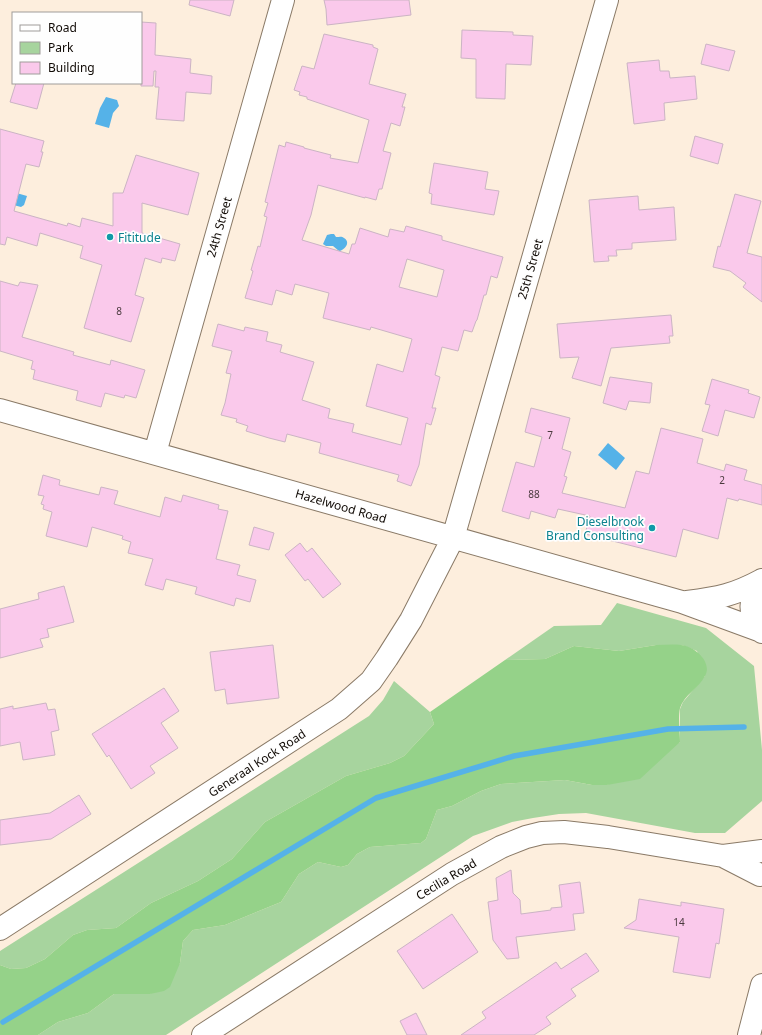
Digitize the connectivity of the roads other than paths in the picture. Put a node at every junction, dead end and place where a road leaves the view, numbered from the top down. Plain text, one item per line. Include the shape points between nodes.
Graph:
1 (283, 0) edge
2 (607, 0) edge
3 (0, 410) edge
4 (154, 453) junction
5 (454, 538) junction
6 (762, 580) edge
7 (682, 602) junction
8 (761, 631) edge
9 (762, 851) edge
10 (722, 856) junction
11 (761, 871) edge
12 (0, 929) edge
13 (762, 985) edge
14 (203, 1035) edge
15 (749, 1035) edge

1 - 4 street, 24th Street
2 - 5 street, 25th Street
3 - 4 street, Hazelwood Road
4 - 5 street, Hazelwood Road
5 - 7 street, Hazelwood Road
5 - 12 street, Generaal Kock Road via 411,620 387,658 371,681 350,700
6 - 7 street, Hazelwood Road via 733,594
6 - 8 street via 753,595 751,605 755,623
7 - 8 street, Hazelwood Road
9 - 10 street, Cecilia Road
10 - 11 street, Cecilia Road
10 - 14 street, Cecilia Road via 564,832 526,837 501,846 452,874
13 - 15 street

